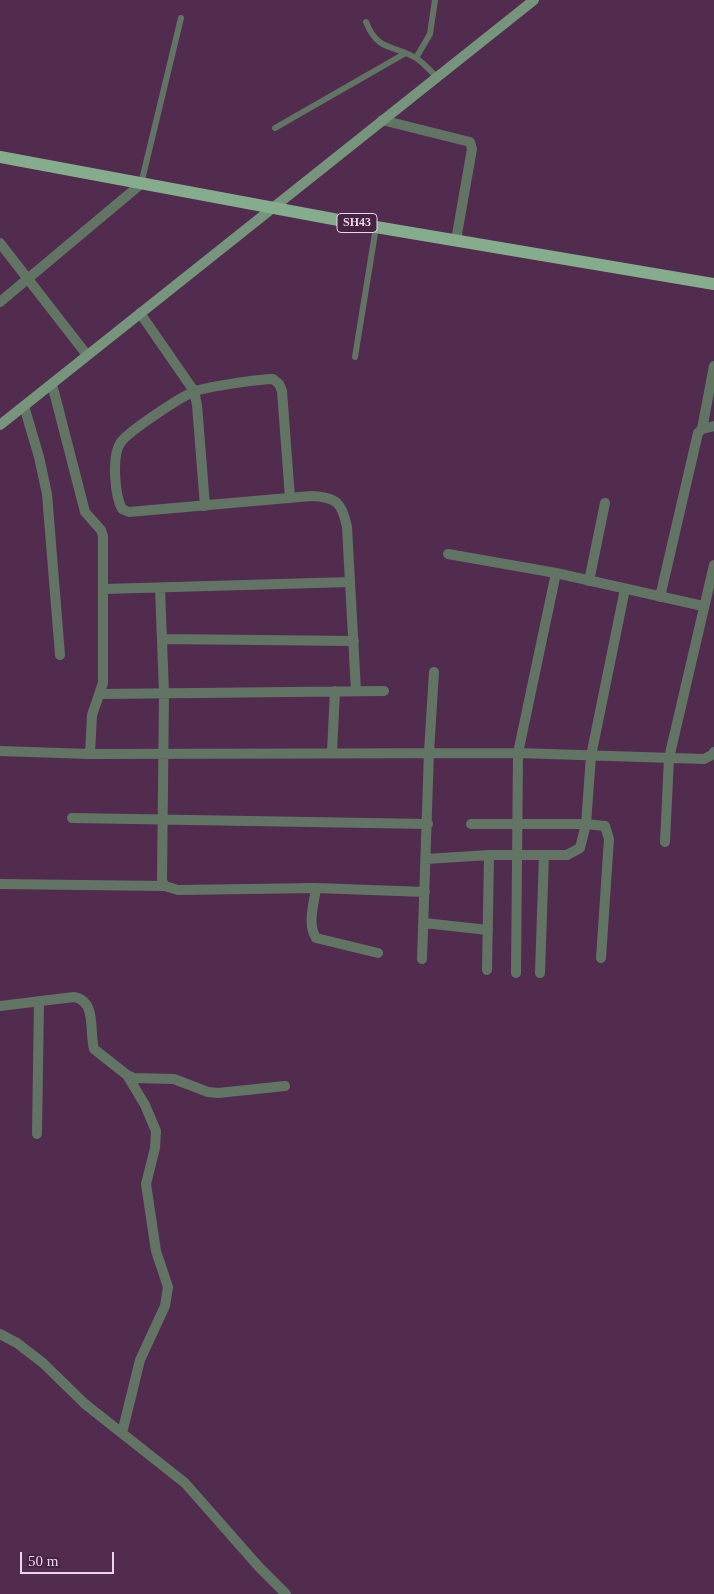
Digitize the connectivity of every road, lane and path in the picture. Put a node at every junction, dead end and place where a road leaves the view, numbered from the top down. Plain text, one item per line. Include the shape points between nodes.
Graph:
1 (435, 0) edge
2 (534, 0) edge
3 (181, 18) dead end
4 (366, 22) dead end
5 (404, 54) junction
6 (416, 58) junction
7 (437, 77) junction
8 (382, 120) junction
9 (275, 128) dead end
10 (0, 157) edge
11 (142, 184) junction
12 (271, 208) junction
13 (376, 227) junction
14 (456, 240) junction
15 (0, 244) edge
16 (27, 279) junction
17 (714, 284) edge
18 (0, 302) edge
19 (140, 313) junction
20 (87, 355) junction
21 (355, 357) dead end
22 (714, 366) edge
23 (52, 384) junction
24 (194, 392) junction
25 (24, 406) junction
26 (0, 425) edge
27 (714, 426) edge
28 (702, 428) junction
29 (290, 498) junction
30 (605, 503) dead end
31 (205, 506) junction
32 (448, 554) dead end
33 (714, 564) edge
34 (556, 573) junction
35 (350, 582) junction
36 (589, 582) junction
37 (160, 588) junction
38 (104, 589) junction
39 (625, 589) junction
40 (660, 597) junction
41 (703, 606) junction
42 (163, 639) junction
43 (354, 641) junction
44 (60, 655) dead end
45 (434, 672) dead end
46 (335, 691) junction
47 (356, 691) junction
48 (384, 691) dead end
49 (164, 693) junction
50 (100, 694) junction
51 (0, 751) edge
52 (332, 752) junction
53 (429, 752) junction
54 (714, 752) edge
55 (164, 753) junction
56 (518, 753) junction
57 (90, 754) junction
58 (591, 756) junction
59 (669, 758) junction
60 (72, 818) dead end
61 (162, 819) junction
62 (428, 824) junction
63 (472, 824) dead end
64 (517, 824) junction
65 (586, 824) junction
66 (665, 842) dead end
67 (489, 855) junction
68 (518, 855) junction
69 (544, 855) junction
70 (426, 859) junction
71 (0, 884) edge
72 (164, 886) junction
73 (316, 888) junction
74 (425, 892) junction
75 (424, 923) junction
76 (488, 930) junction
77 (378, 953) dead end
78 (601, 958) dead end
79 (422, 959) dead end
80 (487, 970) dead end
81 (516, 973) dead end
82 (540, 973) dead end
83 (39, 1001) junction
84 (0, 1006) edge
85 (127, 1075) junction
86 (285, 1086) dead end
87 (37, 1134) dead end
88 (0, 1334) edge
89 (122, 1433) junction
90 (286, 1594) edge

1 - 6 lane via 430,34
2 - 7 street
3 - 11 lane
4 - 5 lane via 378,42
5 - 6 lane
5 - 9 lane
6 - 7 lane
7 - 8 street
8 - 12 street
8 - 14 street via 470,142 472,149
10 - 11 main road, SH43
11 - 12 main road, SH43
11 - 16 street
12 - 13 main road, SH43
12 - 19 street
13 - 14 main road, SH43
13 - 21 lane
14 - 17 main road, SH43
15 - 16 street
16 - 18 street
16 - 20 street
19 - 20 street
19 - 24 street
20 - 23 street
22 - 28 street
23 - 25 street
23 - 38 street via 85,512 103,536
24 - 29 street via 265,379 278,384 282,391
24 - 31 street
24 - 31 street via 132,432 120,444 116,460 116,494 122,509 129,512
25 - 26 street
25 - 44 street via 40,457 47,494
27 - 28 street
28 - 40 street via 696,440
29 - 31 street
29 - 35 street via 328,496 337,502 344,512 347,528
30 - 36 street
32 - 34 street
33 - 41 street
34 - 36 street
34 - 56 street
35 - 37 street
35 - 43 street
36 - 39 street
37 - 38 street
37 - 42 street
38 - 50 street via 103,683
39 - 40 street
39 - 58 street
40 - 41 street
41 - 59 street
42 - 43 street
42 - 49 street
43 - 47 street
45 - 53 street
46 - 47 street
46 - 49 street
46 - 52 street
47 - 48 street
49 - 50 street
49 - 55 street
50 - 57 street via 92,715
51 - 57 street
52 - 53 street
52 - 55 street
53 - 56 street
53 - 62 street
54 - 59 street via 704,759
55 - 57 street
55 - 61 street
56 - 58 street
56 - 64 street
58 - 59 street
58 - 65 street
59 - 66 street
60 - 61 street
61 - 62 street
61 - 72 street
62 - 70 street
63 - 64 street
64 - 65 street
64 - 68 street
65 - 69 street via 580,848 567,855
65 - 78 street via 605,826 609,839
67 - 68 street
67 - 70 street
67 - 76 street
68 - 69 street
68 - 81 street
69 - 82 street
70 - 74 street
71 - 72 street
72 - 73 street via 178,890
73 - 74 street
73 - 77 street via 311,923 316,938
74 - 75 street
75 - 76 street
75 - 79 street
76 - 80 street
83 - 84 street
83 - 85 street via 74,997 86,1002 94,1049
83 - 87 street
85 - 86 street via 174,1079 218,1093
85 - 89 street via 156,1131 146,1184 156,1251 168,1287 165,1306 140,1360
88 - 89 street via 18,1342 43,1362 85,1404
89 - 90 street via 185,1483

